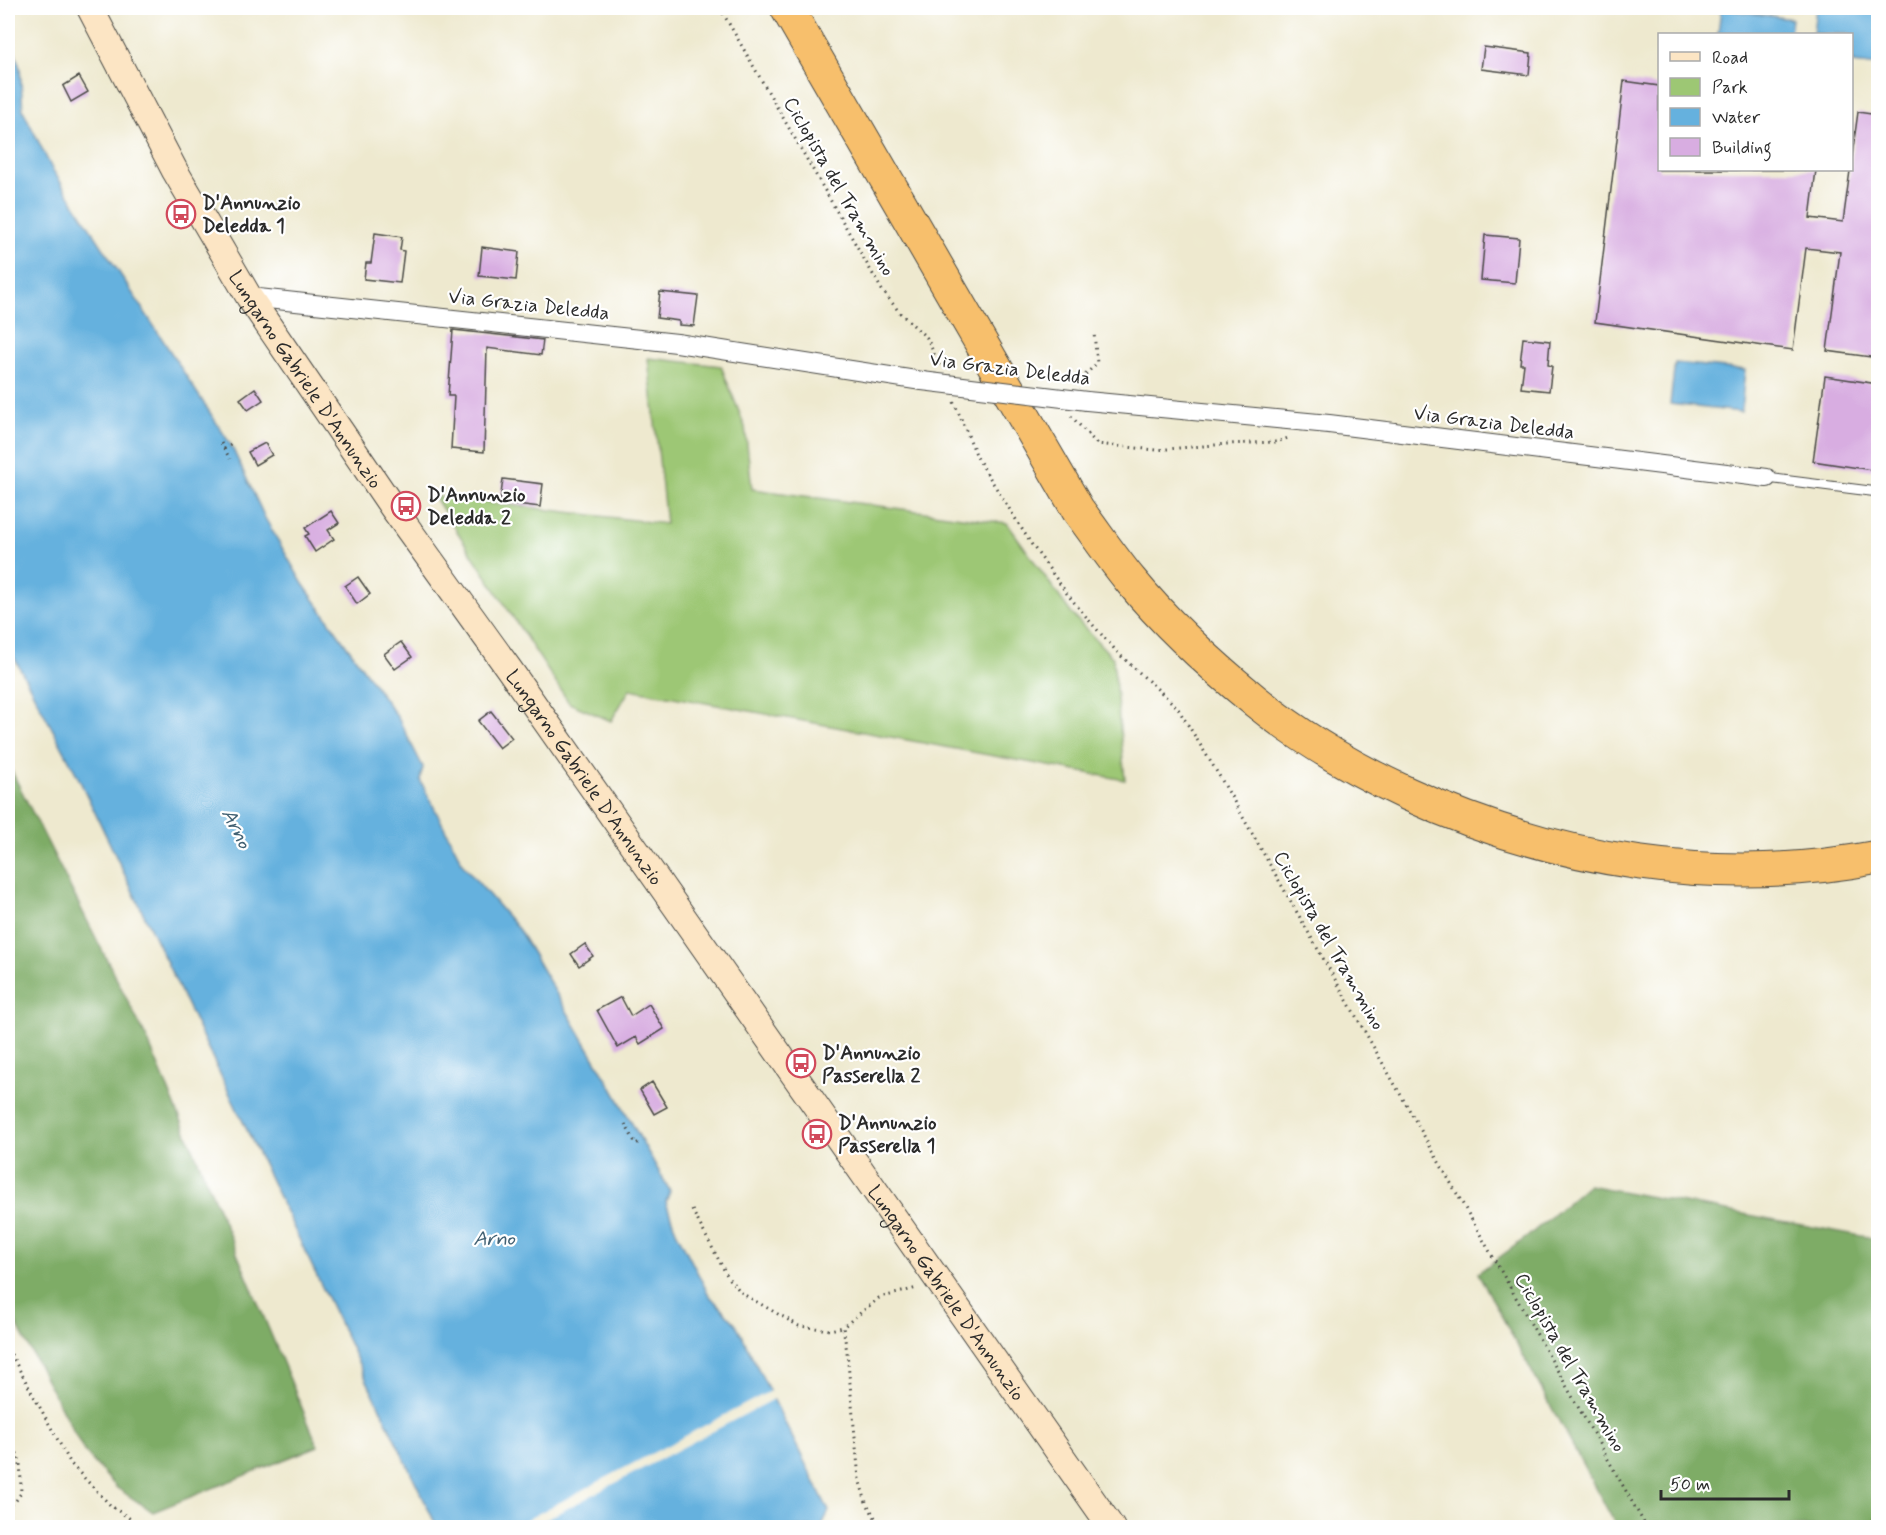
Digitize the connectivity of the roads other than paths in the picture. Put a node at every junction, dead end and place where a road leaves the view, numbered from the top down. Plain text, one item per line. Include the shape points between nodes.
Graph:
1 (90, 8) edge
2 (787, 8) edge
3 (249, 297) junction
4 (1767, 478) joint
5 (1878, 492) edge
6 (1878, 857) edge
7 (1112, 1527) edge

1 - 3 main road, Lungarno Gabriele D'Annunzio via 176,171
2 - 6 highway via 1078,510 1152,605 1209,662 1256,701 1340,759 1378,780 1456,815 1563,849 1630,862 1710,870 1788,868
3 - 4 street, Via Grazia Deledda, bridge via 677,343 922,381 1329,424
3 - 7 main road, Lungarno Gabriele D'Annunzio via 393,508
4 - 5 lane

